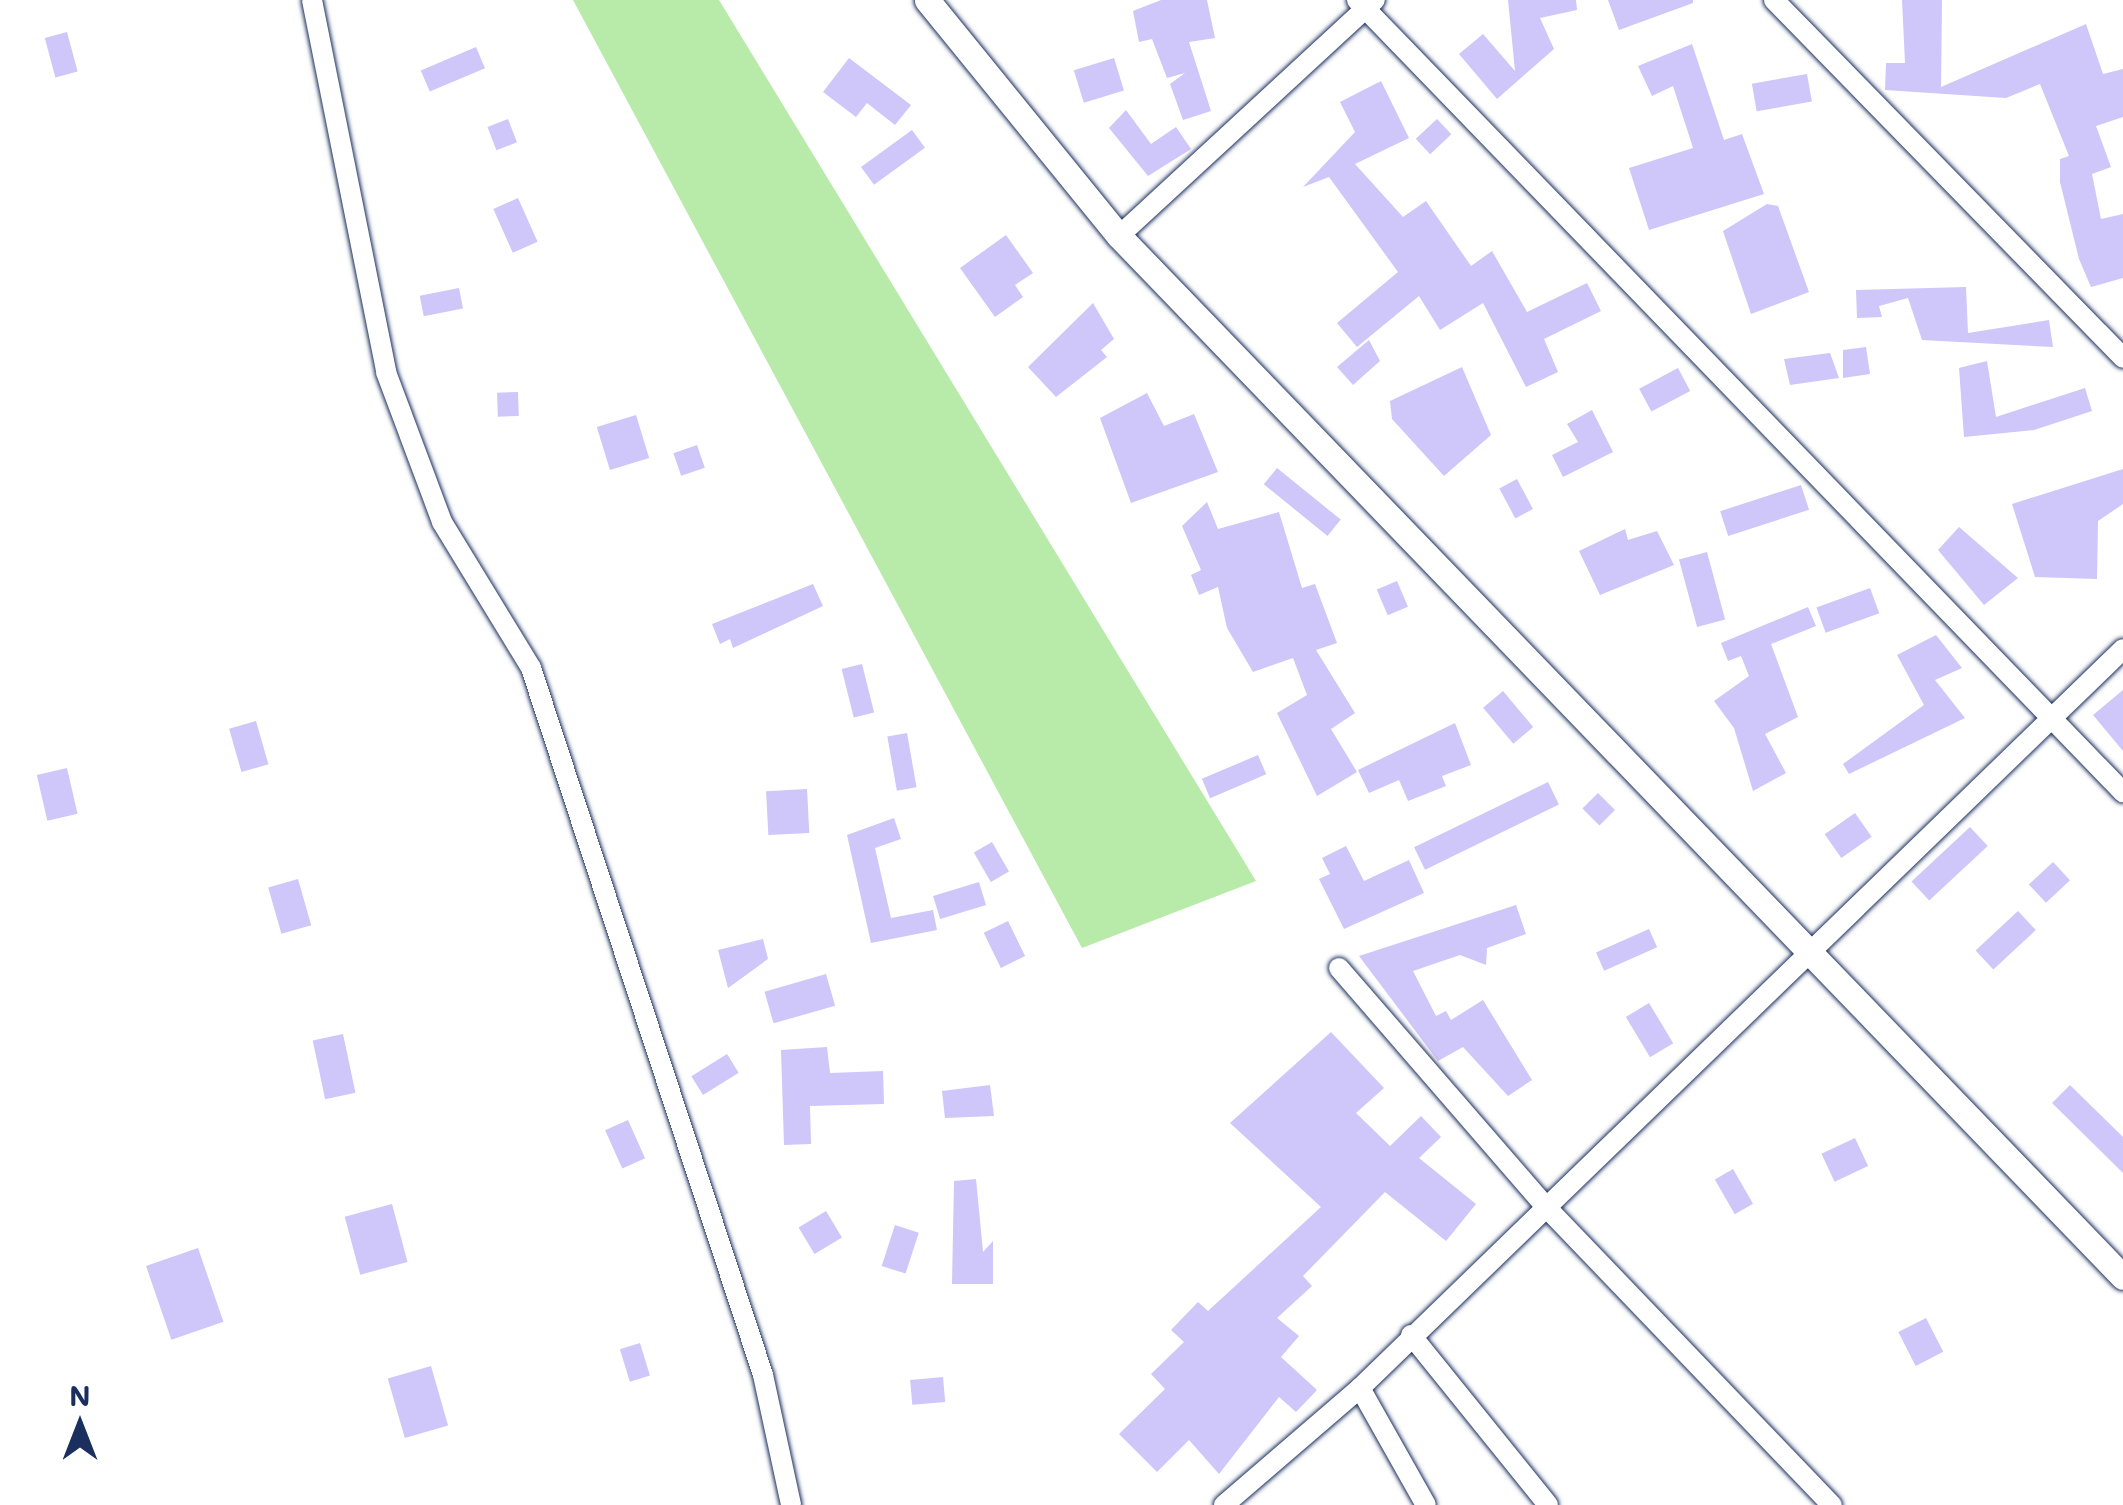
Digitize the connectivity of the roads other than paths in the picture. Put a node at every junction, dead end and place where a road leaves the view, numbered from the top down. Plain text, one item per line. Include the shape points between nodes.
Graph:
1 (312, 0) edge
2 (927, 0) edge
3 (1774, 0) edge
4 (1366, 3) edge
5 (1119, 236) junction
6 (2123, 358) edge
7 (2123, 649) edge
8 (2051, 720) junction
9 (2123, 792) edge
10 (1806, 952) junction
11 (1340, 968) dead end
12 (1546, 1207) junction
13 (2123, 1278) edge
14 (1411, 1335) junction
15 (1360, 1388) junction
16 (792, 1505) edge
17 (1224, 1505) edge
18 (1426, 1505) edge
19 (1548, 1505) edge
20 (1832, 1505) edge

1 - 16 street via 386,372 442,522 531,668 763,1375
2 - 5 street
3 - 6 street
4 - 5 street
4 - 8 street
5 - 10 street
7 - 8 street
8 - 9 street
8 - 10 street
10 - 12 street
10 - 13 street
11 - 12 street
12 - 14 street
12 - 20 street
14 - 15 street
14 - 19 street
15 - 17 street
15 - 18 street

